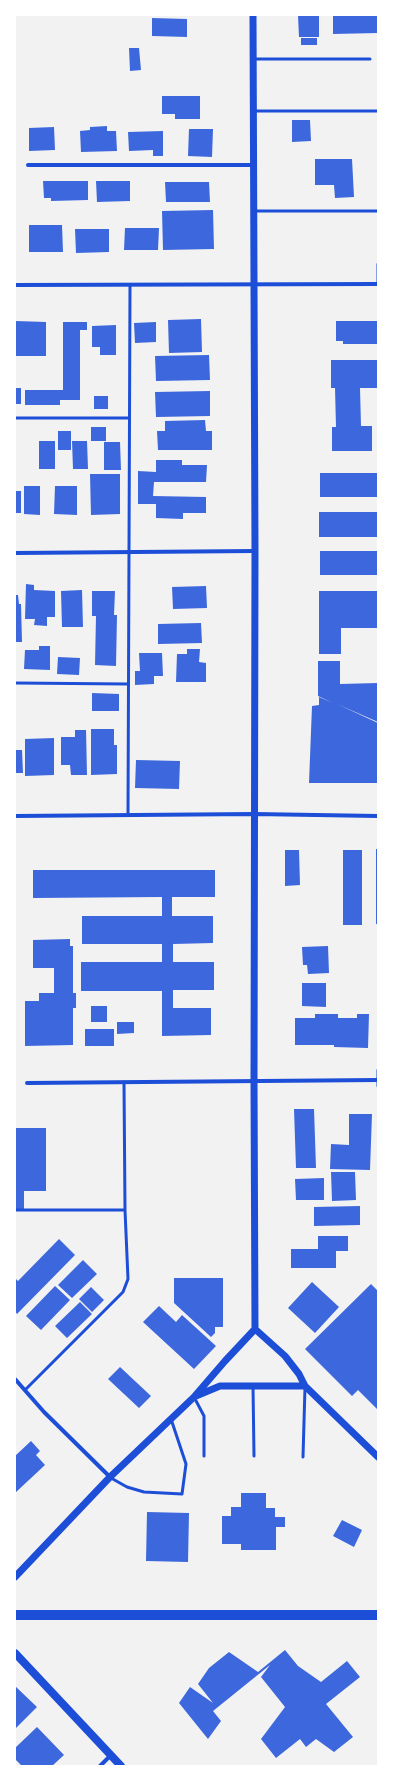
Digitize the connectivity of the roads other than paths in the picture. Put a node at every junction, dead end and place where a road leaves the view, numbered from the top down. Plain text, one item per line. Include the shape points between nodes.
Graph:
1 (253, 15) edge
2 (253, 59) junction
3 (370, 59) dead end
4 (253, 111) junction
5 (378, 111) edge
6 (28, 164) dead end
7 (253, 164) junction
8 (253, 211) junction
9 (378, 211) edge
10 (378, 264) edge
11 (130, 284) junction
12 (253, 284) junction
13 (378, 284) edge
14 (15, 285) edge
15 (15, 418) edge
16 (129, 418) junction
17 (255, 551) junction
18 (15, 552) edge
19 (129, 552) junction
20 (15, 683) edge
21 (128, 684) junction
22 (254, 814) junction
23 (128, 815) junction
24 (15, 816) edge
25 (378, 816) edge
26 (378, 1070) edge
27 (254, 1080) junction
28 (378, 1080) edge
29 (27, 1082) dead end
30 (124, 1082) junction
31 (378, 1086) edge
32 (15, 1210) edge
33 (125, 1210) junction
34 (255, 1329) junction
35 (15, 1379) edge
36 (253, 1386) junction
37 (305, 1386) junction
38 (25, 1390) junction
39 (194, 1397) junction
40 (171, 1419) junction
41 (204, 1456) dead end
42 (254, 1456) dead end
43 (304, 1457) dead end
44 (378, 1457) edge
45 (110, 1477) junction
46 (15, 1577) edge
47 (15, 1615) edge
48 (378, 1615) edge
49 (15, 1653) edge
50 (111, 1754) junction
51 (100, 1766) edge
52 (121, 1766) edge

1 - 2 street
2 - 3 lane
2 - 4 street
4 - 5 lane
4 - 7 street
6 - 7 street
7 - 8 street
8 - 9 lane
8 - 12 street
10 - 13 lane
11 - 12 street
11 - 14 street
11 - 16 lane
12 - 13 street
12 - 17 street
15 - 16 lane
16 - 19 lane
17 - 19 street
17 - 22 street
18 - 19 street
19 - 21 lane
20 - 21 lane
21 - 23 lane
22 - 23 street
22 - 25 street
22 - 27 street
23 - 24 street
26 - 28 lane
27 - 28 street
27 - 30 street
27 - 34 street
28 - 31 lane
29 - 30 street
30 - 33 lane
32 - 33 lane
33 - 38 lane via 128,1279 123,1292
34 - 37 street via 285,1356
34 - 39 street
35 - 38 street
36 - 37 street
36 - 39 street via 220,1386
36 - 42 lane
37 - 43 lane
37 - 44 street
38 - 45 street
39 - 40 street
39 - 41 lane via 204,1416
40 - 45 street
40 - 45 lane via 186,1464 182,1494 144,1492 127,1487
45 - 46 street
47 - 48 main road
49 - 50 main road
50 - 51 street
50 - 52 main road

